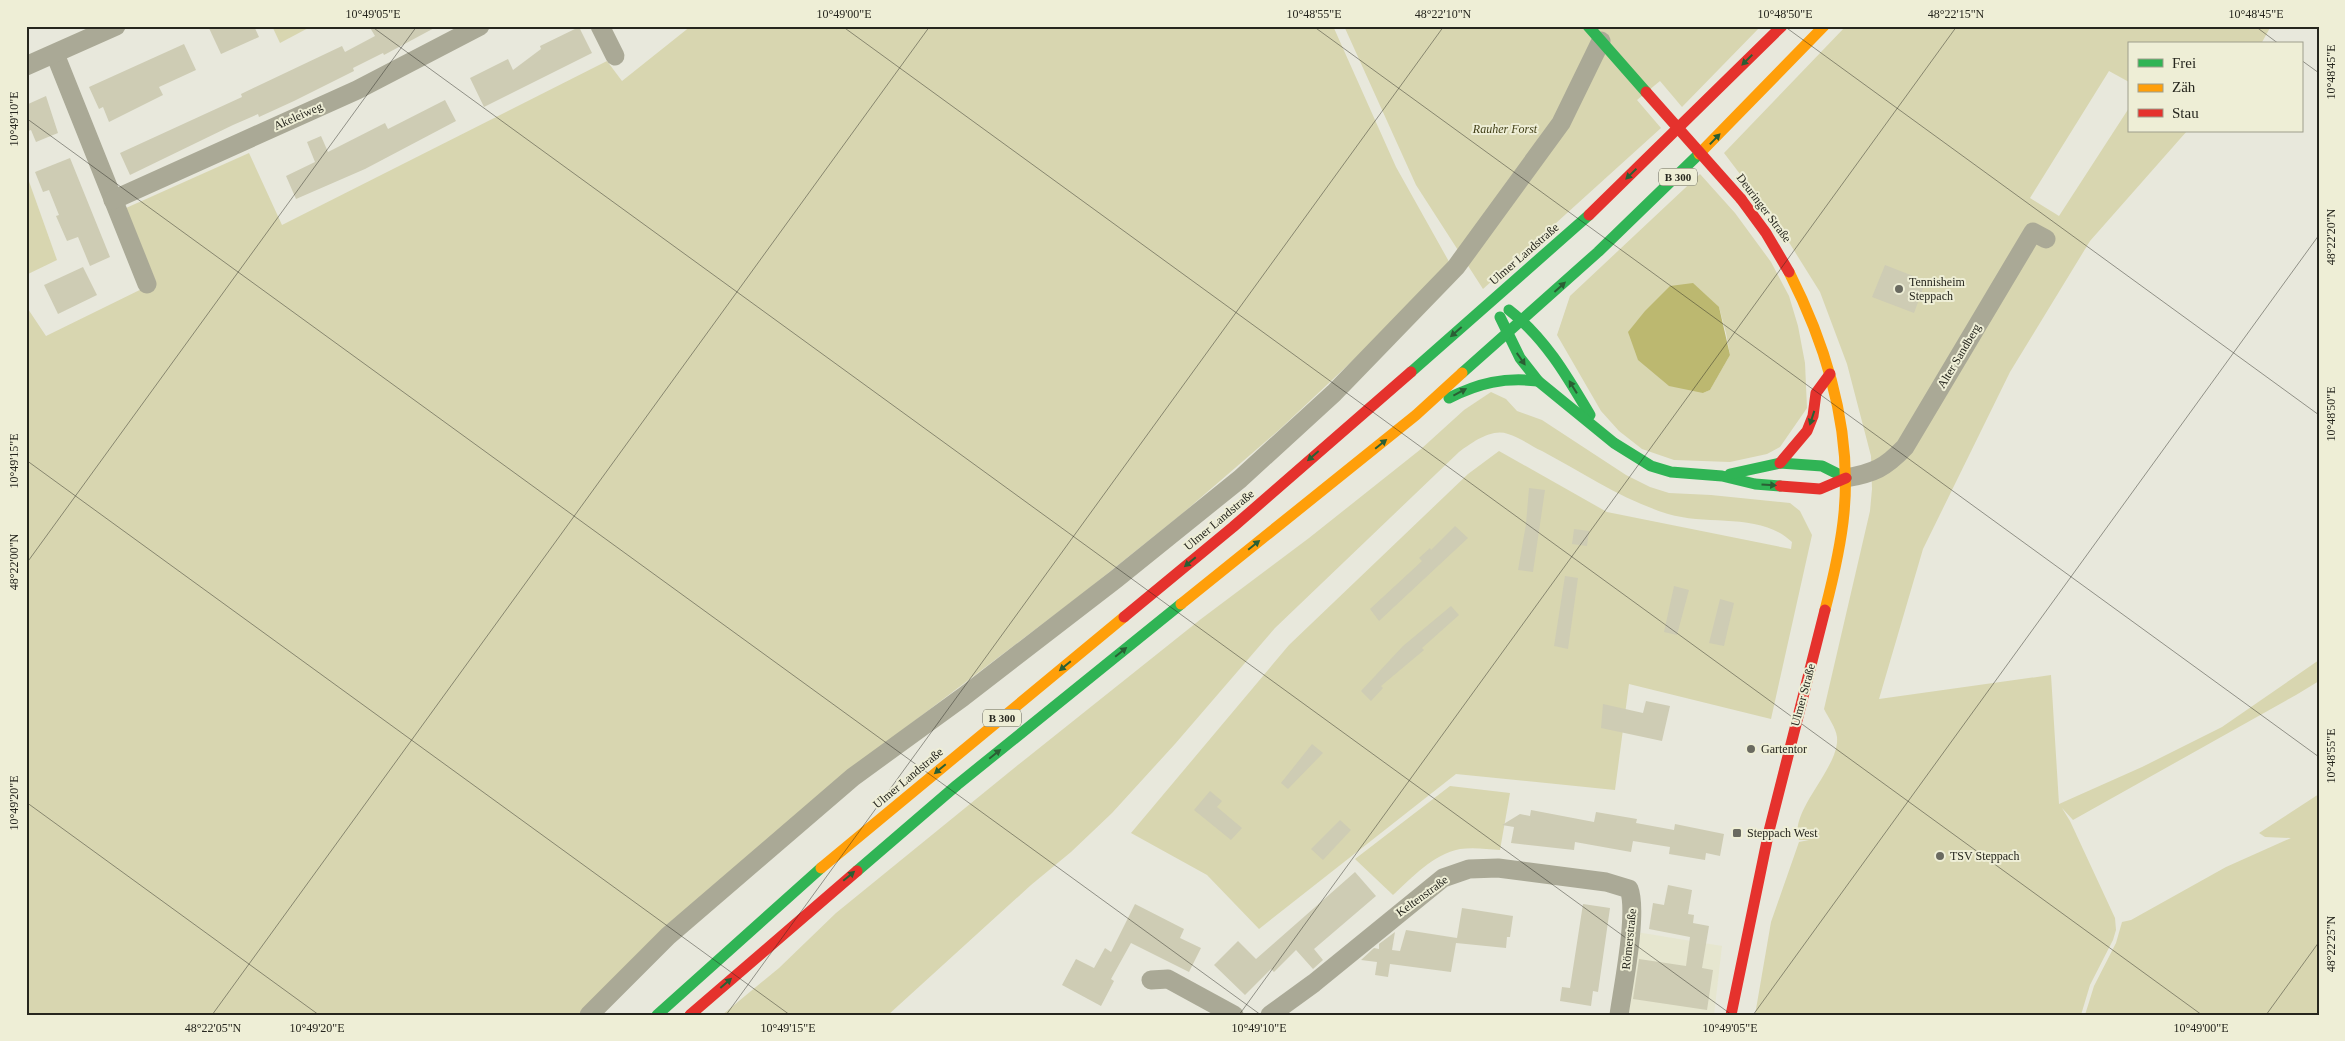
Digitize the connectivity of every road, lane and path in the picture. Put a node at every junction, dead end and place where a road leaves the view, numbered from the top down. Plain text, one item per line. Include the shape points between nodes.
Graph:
1 (116, 26) edge
2 (480, 26) edge
3 (600, 26) edge
4 (1588, 26) edge
5 (1782, 26) edge
6 (1824, 26) edge
7 (1601, 41) junction
8 (55, 54) junction
9 (615, 56) dead end
10 (26, 66) edge
11 (113, 200) junction
12 (2046, 240) dead end
13 (147, 284) dead end
14 (1493, 300) junction
15 (1524, 320) junction
16 (1507, 335) junction
17 (1830, 374) junction
18 (1538, 381) junction
19 (1416, 415) junction
20 (1598, 429) junction
21 (1780, 463) junction
22 (1722, 476) junction
23 (1853, 476) junction
24 (1606, 882) joint
25 (1151, 980) dead end
26 (589, 1015) edge
27 (656, 1015) edge
28 (690, 1015) edge
29 (1234, 1015) edge
30 (1270, 1015) edge
31 (1619, 1015) edge
32 (1731, 1015) edge

1 - 8 street
2 - 11 street, Akeleiweg via 356,90
3 - 9 street
4 - 7 main road, Deuringer Straße
5 -> 14 main road, Ulmer Landstraße / B 300 via 1578,226
15 -> 6 main road, B 300 via 1682,172
7 - 17 main road, Deuringer Straße, bridge via 1764,228 1796,281 1820,338
7 - 26 street via 1561,123 1456,267 1334,393 1240,479 1116,579 838,789 668,936
8 - 10 street
8 - 11 street
11 - 13 street
12 - 23 street, Alter Sandberg via 2033,232 1905,447 1890,463 1871,473
14 - 15 main road
14 - 16 main road
14 -> 27 main road, Ulmer Landstraße / B 300 via 1233,527 794,890
15 - 16 main road, B 300
20 -> 15 main road via 1549,348
16 -> 18 main road
16 - 19 main road, B 300
17 -> 21 main road via 1816,393 1807,431
17 - 23 main road, Deuringer Straße
19 -> 18 main road via 1477,383 1498,378
18 - 20 main road
28 -> 19 main road, B 300 via 950,791
20 - 22 main road via 1651,466 1691,475
21 - 22 main road
21 - 23 main road via 1822,466
22 -> 23 main road via 1755,484 1820,489
23 - 32 main road, Ulmer Straße via 1827,607 1766,840
24 - 30 street, Keltenstraße via 1498,868 1456,872 1428,888 1314,983
24 - 31 street, Römerstraße via 1629,889 1633,897
25 - 29 street via 1168,979

